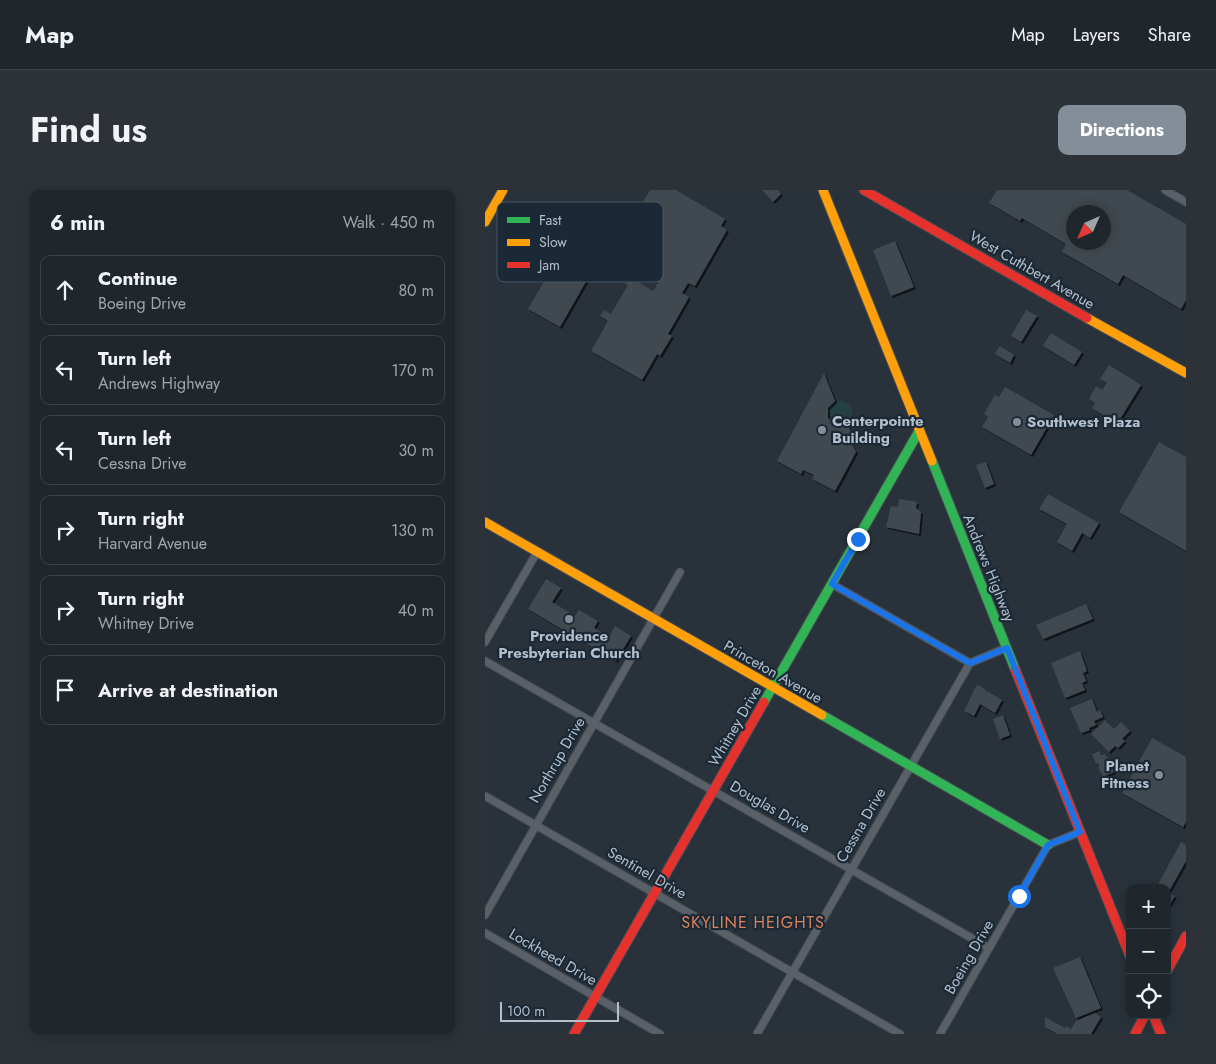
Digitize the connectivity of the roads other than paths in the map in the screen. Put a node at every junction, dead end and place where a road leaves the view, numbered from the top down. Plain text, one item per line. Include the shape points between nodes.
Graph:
1 (503, 190) edge
2 (823, 190) edge
3 (864, 190) edge
4 (1165, 190) edge
5 (1186, 202) edge
6 (485, 222) edge
7 (1186, 373) edge
8 (919, 431) junction
9 (485, 522) edge
10 (537, 552) junction
11 (680, 572) dead end
12 (832, 584) junction
13 (654, 619) junction
14 (485, 642) edge
15 (1007, 648) junction
16 (485, 661) edge
17 (970, 663) junction
18 (773, 688) junction
19 (595, 722) junction
20 (911, 766) junction
21 (714, 790) junction
22 (485, 796) edge
23 (536, 826) junction
24 (1080, 832) junction
25 (1048, 845) junction
26 (852, 869) junction
27 (655, 894) junction
28 (485, 915) edge
29 (485, 933) edge
30 (1186, 936) edge
31 (1126, 946) edge
32 (989, 948) junction
33 (1171, 963) edge
34 (792, 972) junction
35 (595, 997) junction
36 (1143, 1019) edge
37 (1155, 1019) edge
38 (574, 1034) edge
39 (660, 1034) edge
40 (757, 1034) edge
41 (900, 1034) edge
42 (941, 1034) edge
43 (1135, 1034) edge
44 (1161, 1034) edge

1 - 6 street
2 - 8 street, Andrews Highway
3 - 7 street, West Cuthbert Avenue
4 - 5 street
8 - 12 street, Whitney Drive
8 - 15 street, Andrews Highway
9 - 10 street, Princeton Avenue
10 - 13 street, Princeton Avenue
10 - 14 street
11 - 13 street, Northrup Drive
12 - 17 street
12 - 18 street, Whitney Drive
13 - 18 street, Princeton Avenue
13 - 19 street, Northrup Drive
15 - 17 street
15 - 24 street, Andrews Highway
16 - 19 street, Douglas Drive
17 - 20 street, Cessna Drive
18 - 20 street, Princeton Avenue
18 - 21 street, Whitney Drive
19 - 21 street, Douglas Drive
19 - 23 street, Northrup Drive
20 - 25 street, Princeton Avenue
20 - 26 street, Cessna Drive
21 - 26 street, Douglas Drive
21 - 27 street, Whitney Drive
22 - 23 street, Sentinel Drive
23 - 27 street, Sentinel Drive
23 - 28 street, Northrup Drive
24 - 25 street
24 - 31 street, Andrews Highway
25 - 32 street, Boeing Drive
26 - 32 street, Douglas Drive
26 - 34 street, Cessna Drive
27 - 34 street, Sentinel Drive
27 - 35 street, Whitney Drive
29 - 35 street, Lockheed Drive
30 - 33 street
32 - 42 street, Boeing Drive
34 - 40 street, Cessna Drive
34 - 41 street, Sentinel Drive
35 - 38 street, Whitney Drive
35 - 39 street, Lockheed Drive
36 - 43 street
37 - 44 street

